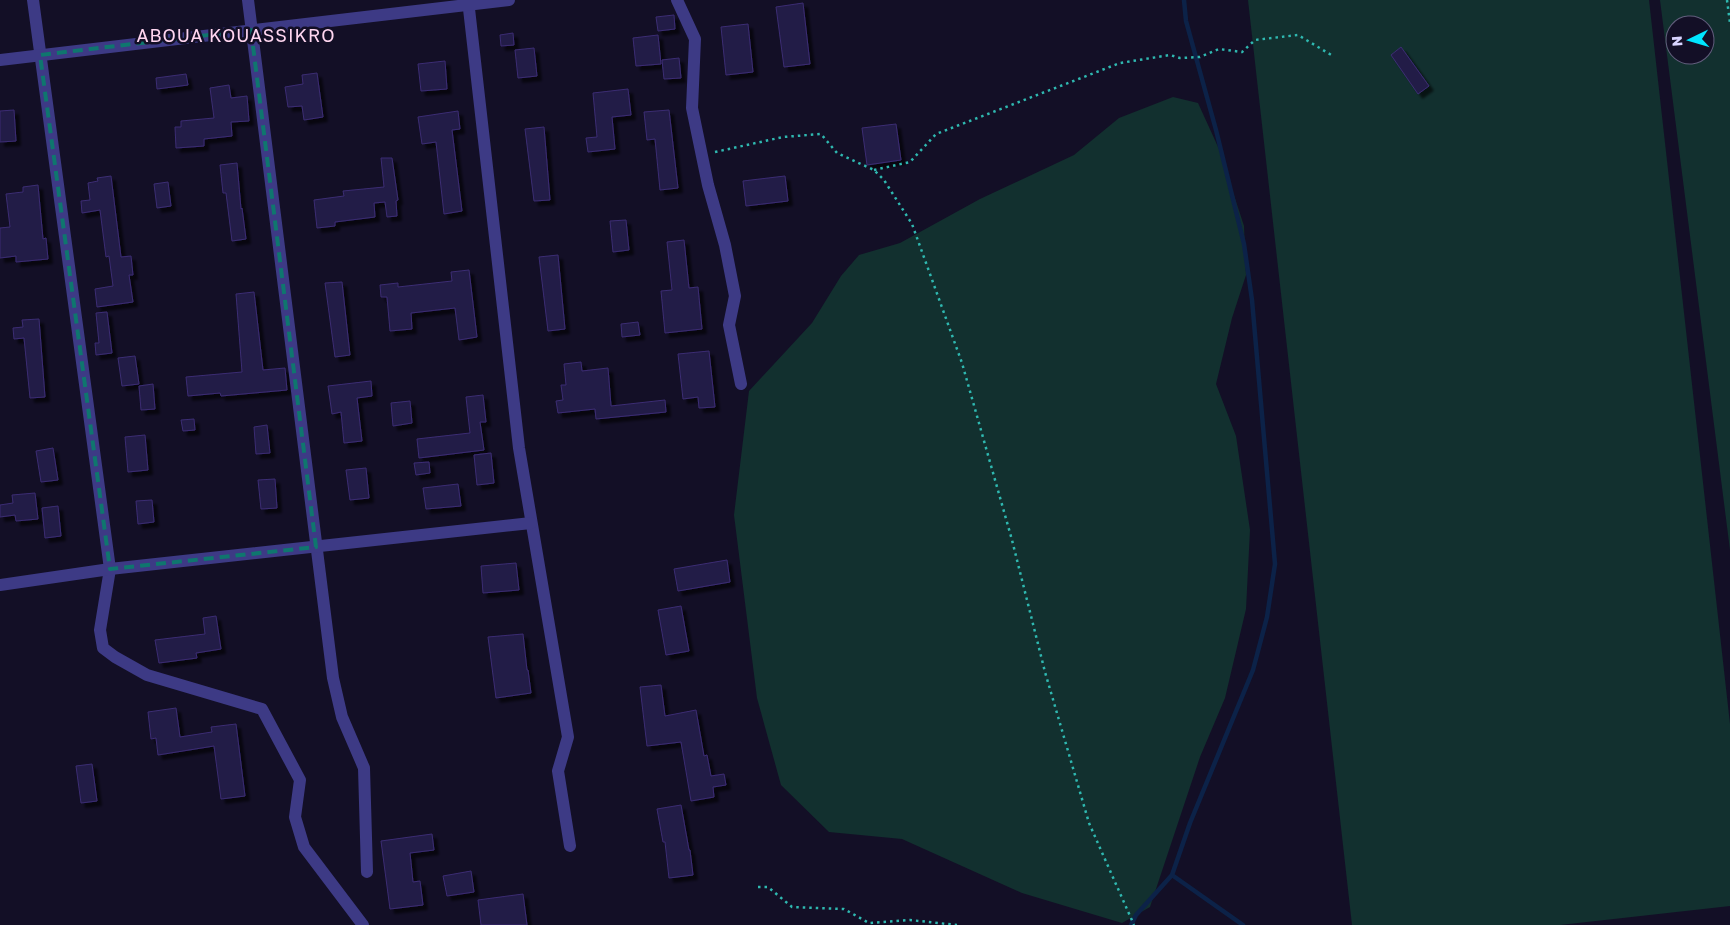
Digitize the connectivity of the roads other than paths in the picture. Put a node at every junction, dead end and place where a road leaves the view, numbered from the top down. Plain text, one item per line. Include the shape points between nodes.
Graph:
1 (32, 0) edge
2 (248, 0) edge
3 (509, 0) edge
4 (677, 0) edge
5 (468, 2) edge
6 (251, 30) junction
7 (40, 55) junction
8 (0, 60) edge
9 (741, 384) dead end
10 (531, 523) junction
11 (316, 547) junction
12 (110, 569) junction
13 (0, 585) edge
14 (570, 846) dead end
15 (367, 872) dead end
16 (363, 925) edge

1 - 7 street
2 - 6 street
3 - 5 street
4 - 9 street via 695,39 692,108 735,296 729,325
5 - 6 street
5 - 10 street via 519,448
6 - 7 street
6 - 11 street
7 - 8 street
7 - 12 street
10 - 11 street
10 - 14 street via 568,737 558,771
11 - 12 street
11 - 15 street via 333,678 342,717 364,768
12 - 13 street
12 - 16 street via 100,630 103,648 147,675 262,709 300,780 295,817 304,847

